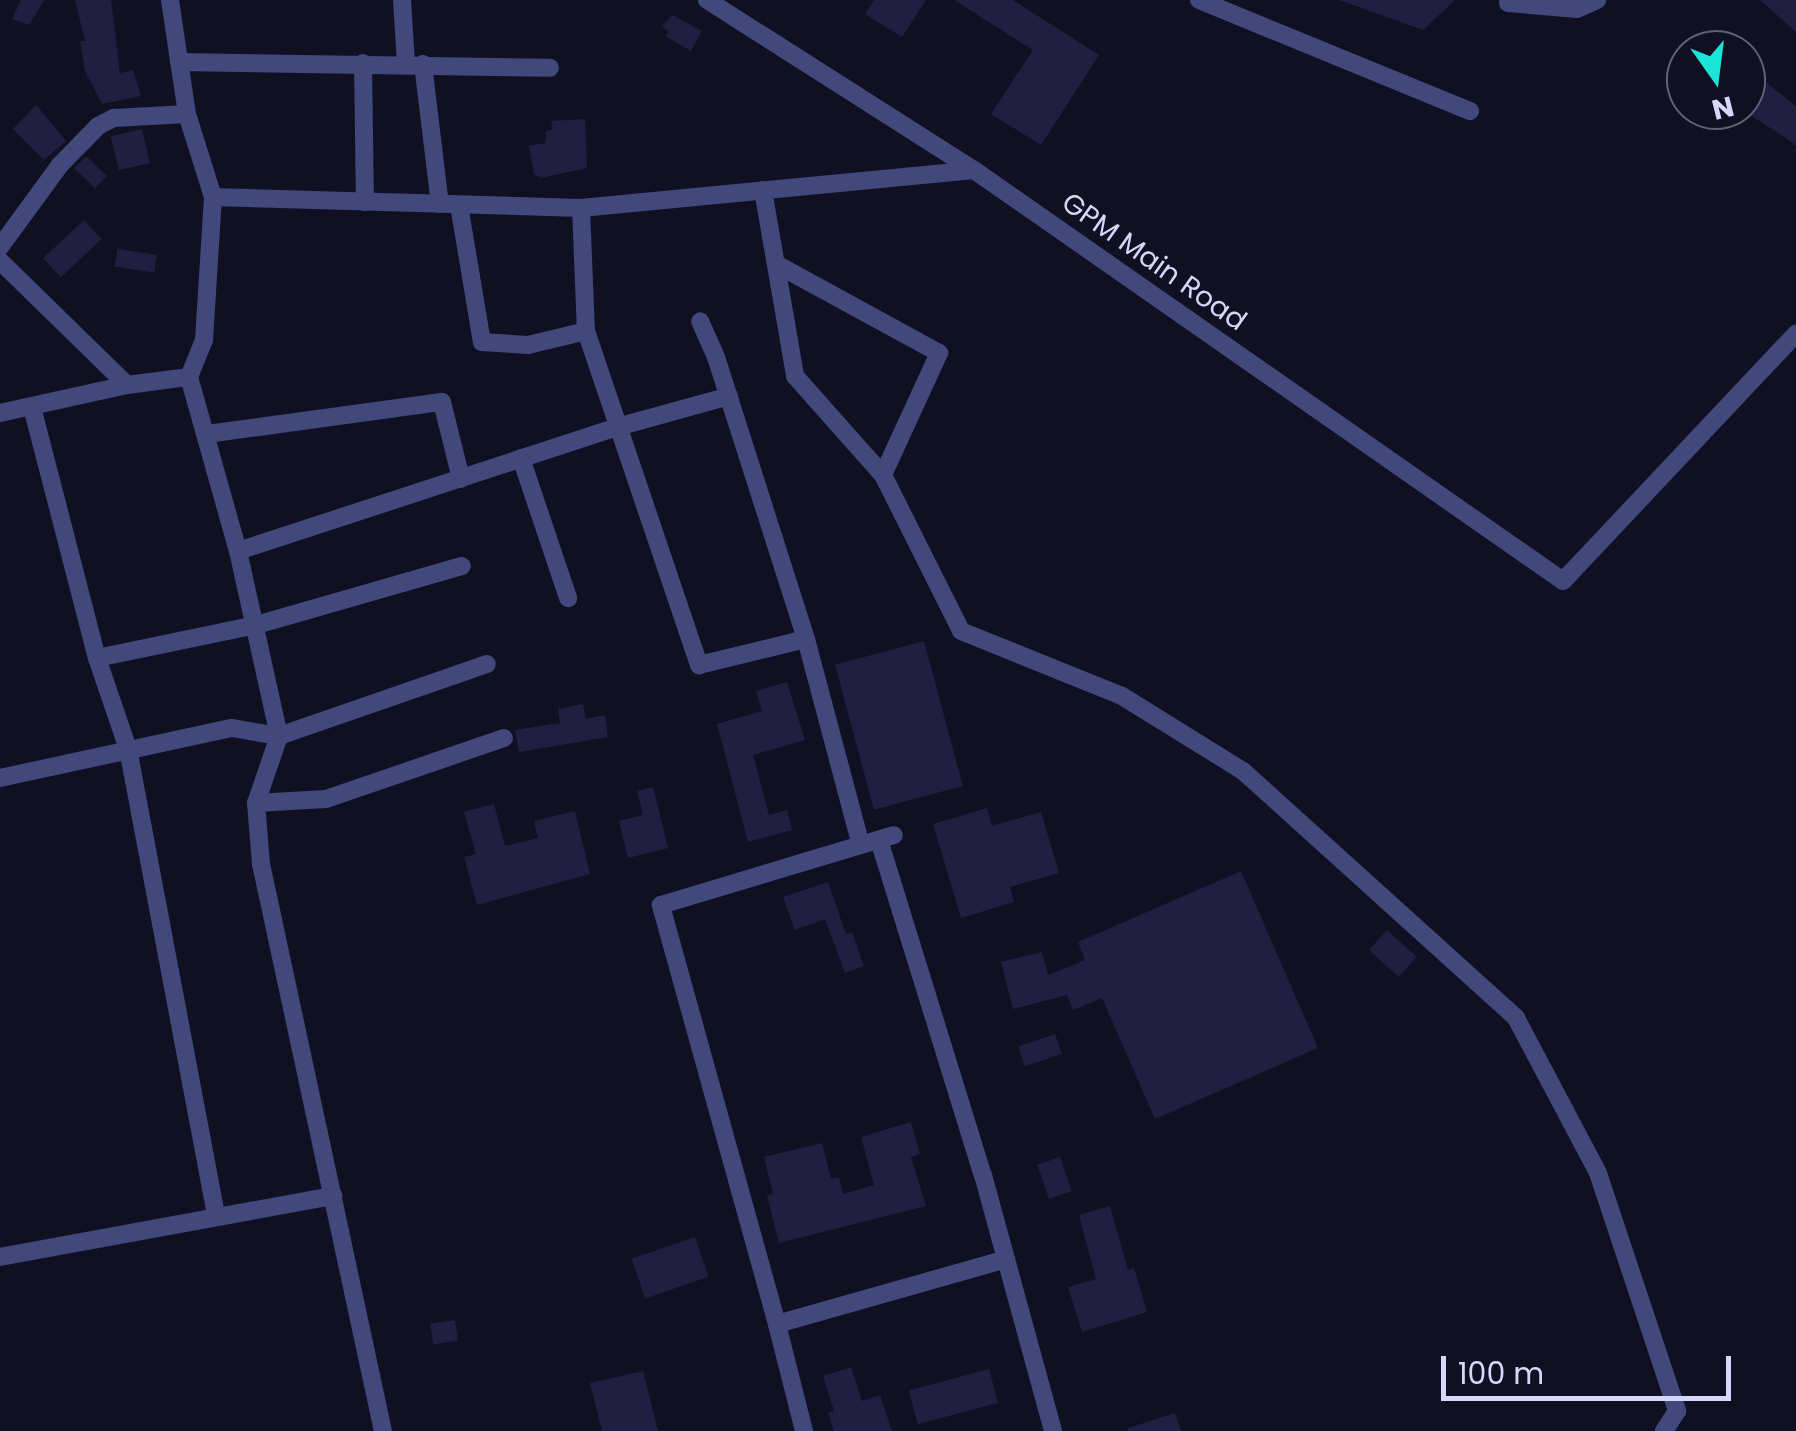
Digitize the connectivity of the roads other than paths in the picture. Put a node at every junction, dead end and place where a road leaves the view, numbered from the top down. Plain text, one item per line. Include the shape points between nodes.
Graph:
1 (170, 0) edge
2 (402, 0) edge
3 (707, 0) edge
4 (1200, 0) edge
5 (1596, 0) edge
6 (1508, 4) dead end
7 (180, 62) junction
8 (363, 63) junction
9 (414, 64) junction
10 (550, 68) dead end
11 (1470, 111) dead end
12 (187, 114) junction
13 (974, 170) junction
14 (763, 190) junction
15 (214, 198) junction
16 (365, 202) junction
17 (450, 204) junction
18 (581, 208) junction
19 (0, 247) edge
20 (0, 261) edge
21 (776, 264) junction
22 (700, 321) dead end
23 (586, 331) junction
24 (1796, 334) edge
25 (189, 377) junction
26 (127, 384) junction
27 (729, 396) junction
28 (32, 408) junction
29 (0, 414) edge
30 (620, 426) junction
31 (208, 434) junction
32 (521, 458) junction
33 (883, 475) junction
34 (462, 479) junction
35 (238, 550) junction
36 (462, 566) dead end
37 (568, 598) dead end
38 (256, 625) junction
39 (806, 639) junction
40 (97, 658) junction
41 (487, 664) dead end
42 (280, 736) junction
43 (504, 738) dead end
44 (128, 748) junction
45 (0, 778) edge
46 (256, 803) junction
47 (878, 840) junction
48 (333, 1196) junction
49 (216, 1215) junction
50 (0, 1257) edge
51 (1006, 1259) junction
52 (777, 1324) junction
53 (383, 1431) edge
54 (804, 1431) edge
55 (1053, 1431) edge
56 (1664, 1431) edge

1 - 7 street
2 - 9 street
3 - 13 street, GPM Main Road
4 - 11 street
5 - 6 street via 1577,9
7 - 8 street
7 - 12 street
8 - 9 street
8 - 16 street
9 - 10 street
9 - 17 street
12 - 15 street
12 - 19 street via 114,118 98,126
13 - 14 street
13 - 24 street, GPM Main Road via 1563,581
14 - 18 street
14 - 21 street
15 - 16 street
15 - 25 street via 204,340
16 - 17 street
17 - 18 street
17 - 23 street via 482,342 528,345
18 - 23 street
20 - 26 street
21 - 33 street via 796,376
21 - 33 street via 938,352
22 - 27 street
23 - 30 street
25 - 26 street
25 - 31 street
26 - 28 street
27 - 30 street
27 - 39 street
28 - 29 street
28 - 40 street
30 - 32 street
30 - 39 street via 699,666
31 - 34 street via 442,402
31 - 35 street
32 - 34 street
32 - 37 street
33 - 56 street via 961,631 1122,696 1243,771 1516,1018 1598,1174 1676,1411
34 - 35 street
35 - 38 street
36 - 38 street
38 - 40 street
38 - 42 street
39 - 47 street
40 - 44 street
41 - 42 street
42 - 44 street via 232,728
42 - 46 street
43 - 46 street via 326,799
44 - 45 street
44 - 49 street
46 - 48 street via 261,864
47 - 51 street
47 - 52 street via 661,904
48 - 49 street
48 - 53 street
49 - 50 street
51 - 52 street
51 - 55 street
52 - 54 street

